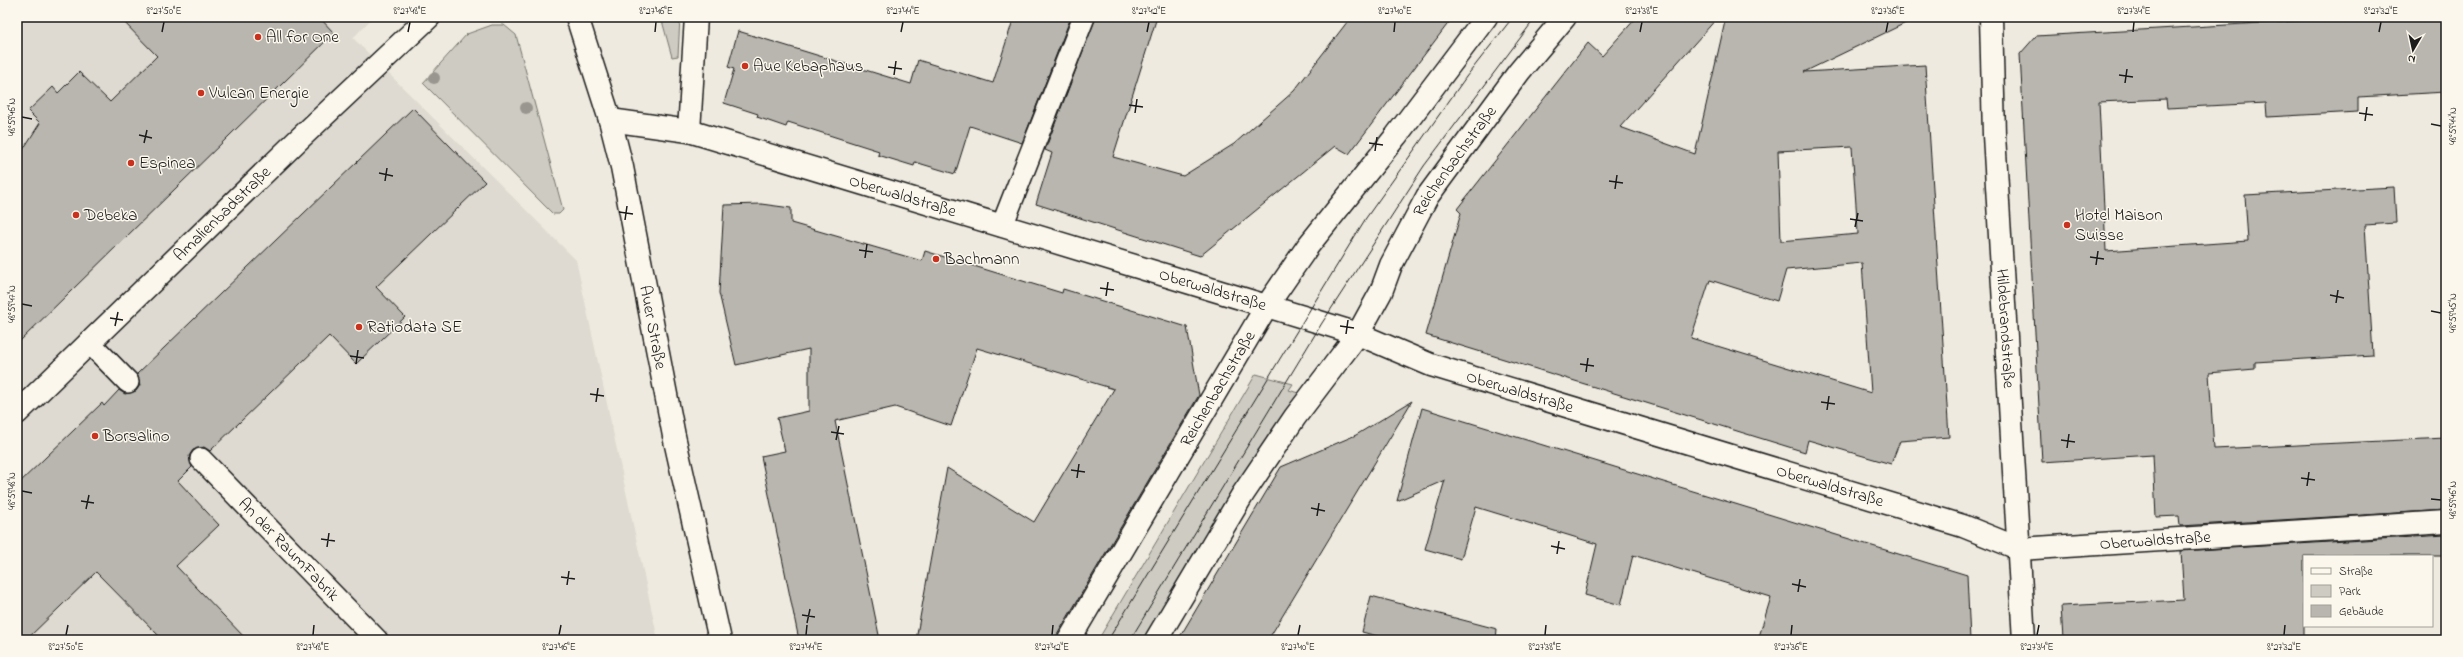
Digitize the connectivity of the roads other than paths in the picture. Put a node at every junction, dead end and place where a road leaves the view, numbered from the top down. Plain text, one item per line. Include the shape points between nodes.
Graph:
1 (429, 17) edge
2 (577, 17) edge
3 (696, 17) edge
4 (1084, 17) edge
5 (1486, 17) edge
6 (1565, 17) edge
7 (1991, 17) edge
8 (610, 120) junction
9 (689, 131) junction
10 (1002, 226) junction
11 (1266, 307) junction
12 (1358, 334) junction
13 (89, 342) junction
14 (128, 382) dead end
15 (17, 414) edge
16 (201, 459) dead end
17 (2446, 522) edge
18 (2020, 549) junction
19 (377, 640) edge
20 (720, 640) edge
21 (1069, 640) edge
22 (1156, 640) edge
23 (2024, 640) edge

1 - 13 street, Amalienbadstraße
2 - 8 street, Auer Straße
3 - 9 street
4 - 10 lane
5 - 11 street, Reichenbachstraße via 1308,246
6 - 12 street, Reichenbachstraße via 1519,72 1427,197
7 - 18 street, Hildebrandstraße via 1994,135
8 - 9 street, Oberwaldstraße
8 - 20 street, Auer Straße via 622,167 674,436
9 - 10 street, Oberwaldstraße
10 - 11 street, Oberwaldstraße
11 - 12 street, Oberwaldstraße
11 - 21 street, Reichenbachstraße
12 - 18 street, Oberwaldstraße via 1431,365 1963,526
12 - 22 street, Reichenbachstraße via 1242,494
13 - 14 lane
13 - 15 street, Amalienbadstraße
16 - 19 lane, An der RaumFabrik
17 - 18 street, Oberwaldstraße
18 - 23 street, Hildebrandstraße

